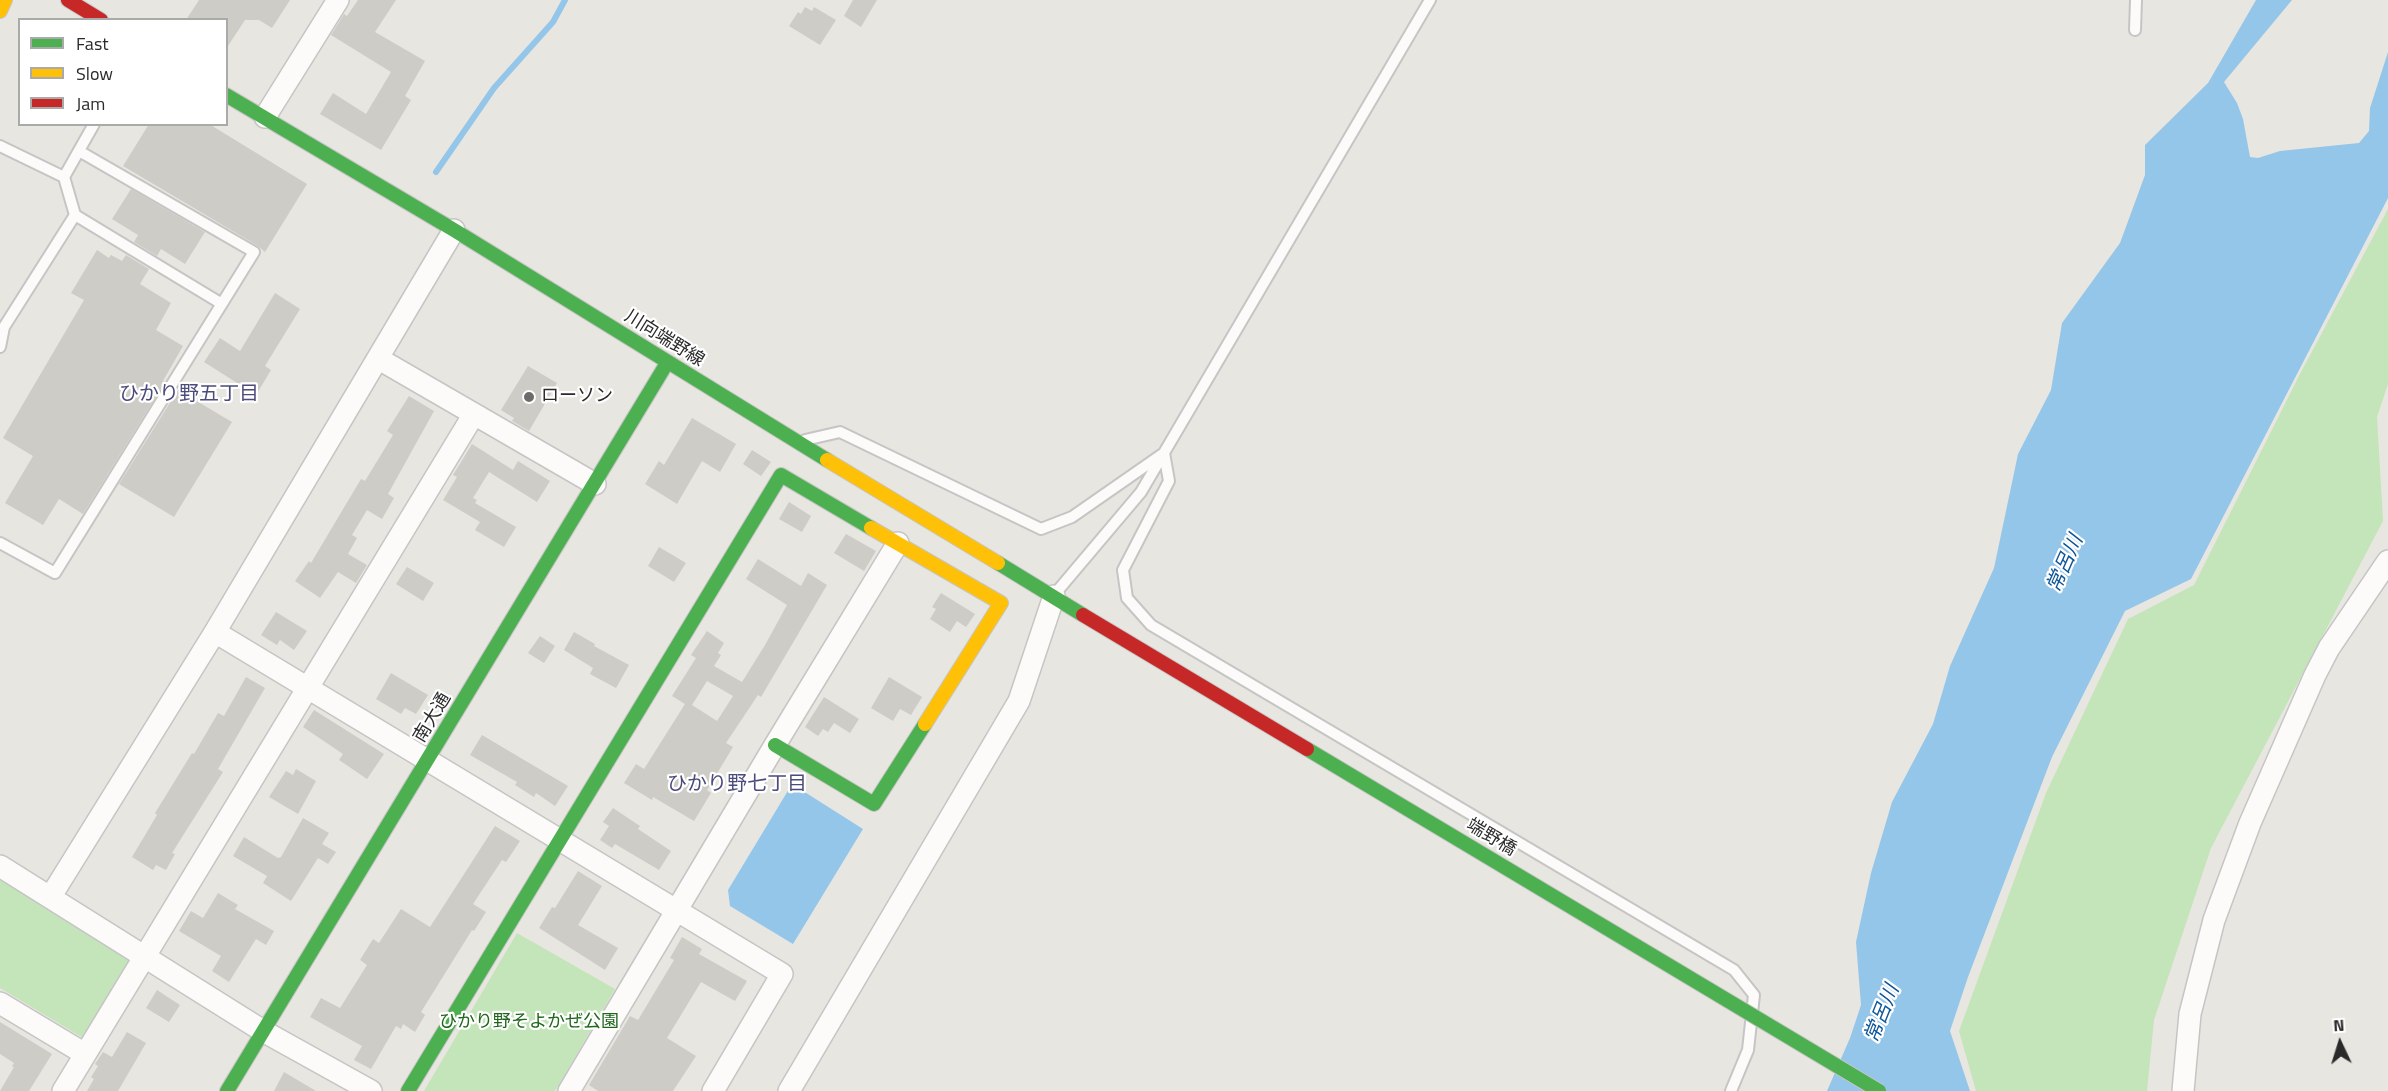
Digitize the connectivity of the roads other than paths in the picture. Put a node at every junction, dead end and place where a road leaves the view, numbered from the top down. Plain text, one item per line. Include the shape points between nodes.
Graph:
1 (5, 0) edge
2 (68, 0) edge
3 (338, 0) edge
4 (1430, 0) edge
5 (2136, 0) edge
6 (0, 11) edge
7 (98, 18) edge
8 (2135, 30) dead end
9 (228, 96) edge
10 (265, 117) junction
11 (93, 126) edge
12 (0, 146) edge
13 (79, 151) junction
14 (64, 177) junction
15 (75, 215) junction
16 (454, 230) junction
17 (222, 304) junction
18 (0, 348) edge
19 (379, 359) junction
20 (667, 363) junction
21 (474, 414) junction
22 (798, 441) junction
23 (1164, 453) junction
24 (596, 484) junction
25 (0, 543) edge
26 (898, 543) junction
27 (2388, 561) edge
28 (1054, 596) junction
29 (1083, 615) joint
30 (214, 632) junction
31 (308, 687) junction
32 (775, 745) junction
33 (428, 760) junction
34 (562, 840) junction
35 (0, 866) edge
36 (51, 896) junction
37 (677, 911) junction
38 (146, 956) junction
39 (0, 1003) edge
40 (263, 1031) junction
41 (85, 1054) junction
42 (63, 1091) edge
43 (227, 1091) edge
44 (371, 1091) edge
45 (408, 1091) edge
46 (569, 1091) edge
47 (713, 1091) edge
48 (789, 1091) edge
49 (1731, 1091) edge
50 (1879, 1091) edge
51 (2183, 1091) edge

1 - 6 street
2 - 7 street
3 - 10 street
4 - 23 lane
5 - 8 lane
9 - 10 street, 川向端野線
10 - 16 street, 川向端野線
11 - 13 lane
12 - 14 lane
13 - 14 lane
13 - 17 lane via 254,252
14 - 15 lane
15 - 17 lane
15 - 18 lane via 4,327
16 - 19 street
16 - 20 street, 川向端野線
17 - 25 lane via 55,573
19 - 21 street
19 - 30 street
20 - 22 street, 川向端野線
20 - 24 street, 南大通
21 - 24 street
21 - 31 street
22 - 23 lane via 840,432 1041,529 1072,517
22 - 28 street, 川向端野線
23 - 28 lane via 1141,492
23 - 49 lane via 1169,480 1123,570 1127,598 1151,625 1734,970 1754,995 1748,1050
24 - 33 street, 南大通
26 - 32 street
26 - 32 street via 1001,603 874,804
26 - 34 street via 781,475
27 - 51 street via 2314,675 2250,824 2214,920 2190,1014
28 - 29 street, 川向端野線
28 - 48 street via 1019,701
29 - 50 street, 端野橋, bridge
30 - 31 street
30 - 36 street
31 - 33 street
31 - 38 street
32 - 37 street
33 - 34 street
33 - 40 street, 南大通
34 - 37 street
34 - 45 street
35 - 36 street
36 - 38 street
37 - 46 street
37 - 47 street via 782,974
38 - 40 street
38 - 41 street
39 - 41 street
40 - 43 street, 南大通
40 - 44 street
41 - 42 street

